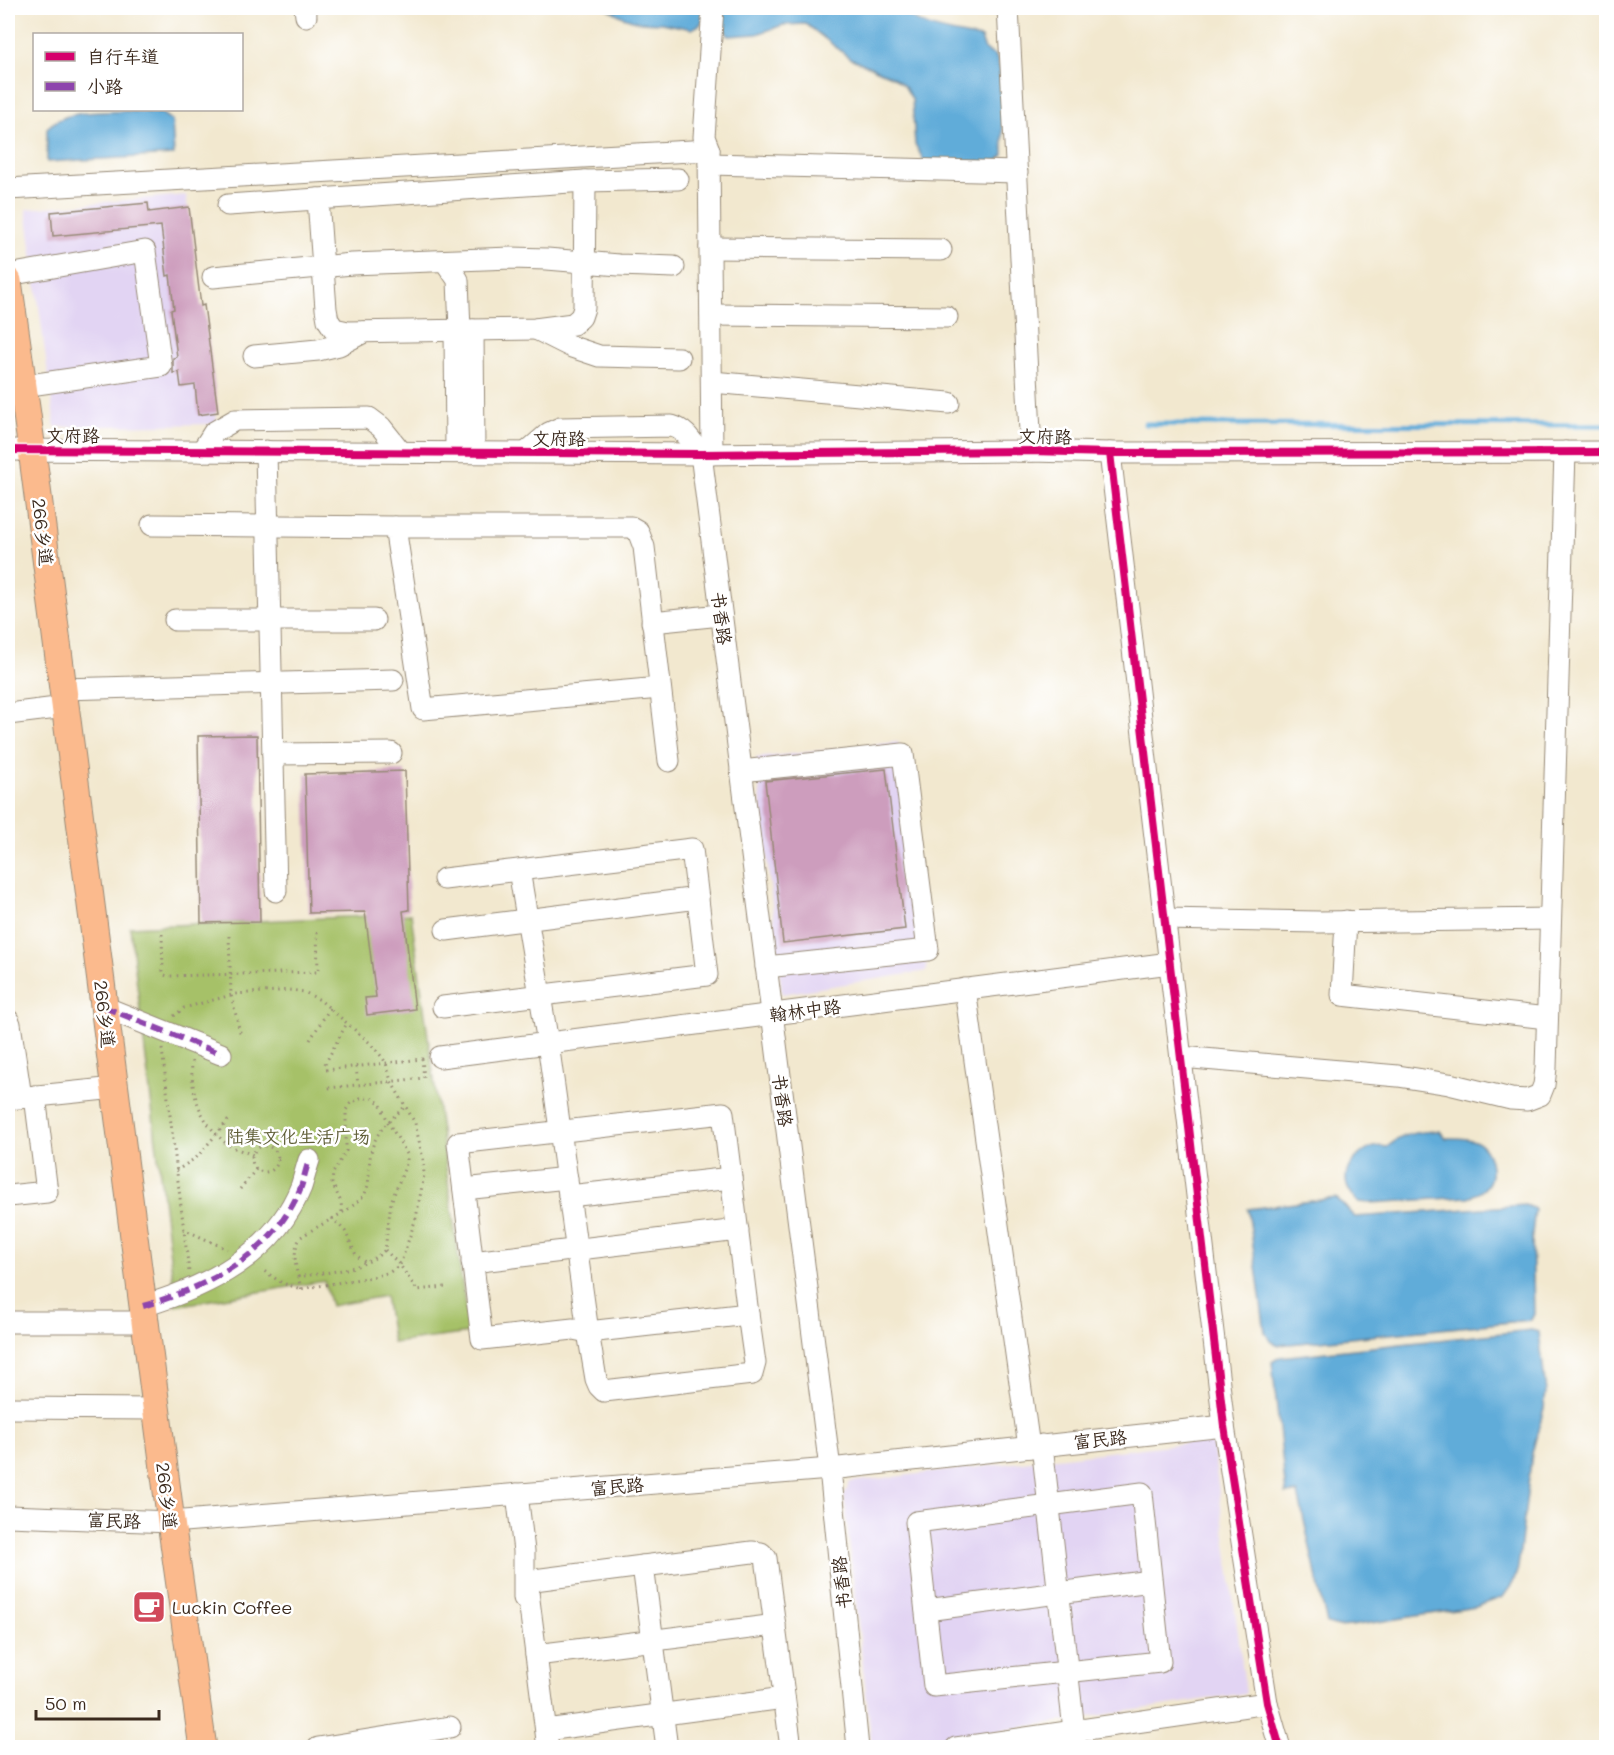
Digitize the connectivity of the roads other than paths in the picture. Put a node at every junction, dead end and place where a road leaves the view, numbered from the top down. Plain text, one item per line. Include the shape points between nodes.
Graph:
1 (713, 8) edge
2 (1008, 8) edge
3 (709, 157) junction
4 (1017, 172) junction
5 (678, 179) dead end
6 (585, 181) junction
7 (8, 189) edge
8 (318, 199) junction
9 (228, 205) dead end
10 (710, 248) junction
11 (941, 250) dead end
12 (469, 260) junction
13 (445, 261) junction
14 (584, 262) junction
15 (322, 267) junction
16 (674, 267) dead end
17 (213, 277) dead end
18 (458, 280) junction
19 (8, 287) edge
20 (711, 315) junction
21 (947, 317) dead end
22 (535, 329) junction
23 (463, 330) junction
24 (365, 332) junction
25 (254, 356) dead end
26 (679, 358) dead end
27 (711, 382) junction
28 (18, 393) edge
29 (949, 403) dead end
30 (20, 450) edge
31 (202, 451) junction
32 (267, 451) junction
33 (1031, 451) junction
34 (401, 452) junction
35 (465, 452) junction
36 (1565, 452) junction
37 (1606, 452) edge
38 (1110, 453) junction
39 (706, 454) junction
40 (152, 525) dead end
41 (268, 526) junction
42 (395, 527) junction
43 (721, 615) junction
44 (175, 620) dead end
45 (270, 620) junction
46 (374, 620) dead end
47 (652, 622) junction
48 (393, 680) dead end
49 (272, 683) junction
50 (660, 688) junction
51 (64, 698) junction
52 (8, 714) edge
53 (391, 753) dead end
54 (273, 754) junction
55 (669, 761) dead end
56 (741, 771) junction
57 (519, 870) junction
58 (444, 879) dead end
59 (276, 891) dead end
60 (698, 898) junction
61 (1550, 918) junction
62 (1165, 919) junction
63 (528, 920) junction
64 (1346, 921) junction
65 (446, 930) dead end
66 (1170, 963) junction
67 (766, 967) junction
68 (965, 989) junction
69 (540, 995) junction
70 (104, 1007) junction
71 (443, 1007) dead end
72 (772, 1014) junction
73 (1547, 1018) junction
74 (8, 1020) edge
75 (548, 1043) junction
76 (221, 1054) dead end
77 (440, 1057) dead end
78 (1181, 1058) junction
79 (115, 1088) junction
80 (21, 1097) edge
81 (560, 1131) junction
82 (309, 1160) dead end
83 (731, 1178) junction
84 (568, 1187) junction
85 (464, 1189) junction
86 (8, 1196) edge
87 (738, 1230) junction
88 (576, 1249) junction
89 (472, 1262) junction
90 (144, 1314) junction
91 (748, 1314) junction
92 (8, 1322) edge
93 (588, 1332) junction
94 (8, 1408) edge
95 (156, 1410) junction
96 (1224, 1425) junction
97 (1035, 1446) junction
98 (830, 1469) junction
99 (517, 1494) junction
100 (1048, 1505) junction
101 (8, 1516) edge
102 (171, 1522) junction
103 (643, 1566) junction
104 (1151, 1581) junction
105 (1059, 1593) junction
106 (926, 1610) junction
107 (775, 1625) junction
108 (653, 1640) junction
109 (536, 1655) junction
110 (1068, 1672) junction
111 (784, 1698) junction
112 (1267, 1703) junction
113 (663, 1714) junction
114 (450, 1727) dead end
115 (1075, 1739) edge
116 (543, 1742) edge
117 (203, 1748) edge
118 (318, 1748) edge
119 (667, 1748) edge
120 (790, 1748) edge
121 (858, 1748) edge
122 (956, 1748) edge
123 (1280, 1748) edge

1 - 3 street, 书香路 via 705,136
2 - 4 street
3 - 4 street
3 - 7 street
3 - 10 street, 书香路
4 - 33 street
5 - 6 street
6 - 8 street
6 - 14 street
8 - 9 street
8 - 15 street
10 - 11 street
10 - 20 street, 书香路
12 - 13 street
12 - 14 street
12 - 18 street
13 - 15 street
13 - 18 street
14 - 16 street
14 - 22 street via 581,317 573,324
15 - 17 street
15 - 24 street via 328,320 334,329
18 - 23 street
19 - 28 main road, 266乡道
19 - 28 street via 145,251 161,366
20 - 21 street
20 - 27 street, 书香路
22 - 23 street
22 - 26 street via 599,356
23 - 24 street
23 - 35 street
24 - 25 street via 318,350
27 - 29 street
27 - 39 street, 书香路
28 - 30 main road, 266乡道
30 - 31 street, 文府路
30 - 51 main road, 266乡道
31 - 32 street, 文府路
31 - 34 street via 214,432 235,420 369,418
32 - 34 street, 文府路
32 - 41 street
33 - 38 street, 文府路
33 - 39 street, 文府路
34 - 35 street, 文府路
35 - 39 street, 文府路
36 - 37 street, 文府路
36 - 38 street, 文府路
36 - 61 street
38 - 62 street
39 - 43 street, 书香路
40 - 41 street
41 - 42 street
41 - 45 street
42 - 47 street via 631,527 642,538
42 - 50 street via 423,709
43 - 47 street
43 - 56 street, 书香路
44 - 45 street
45 - 46 street
45 - 49 street
47 - 50 street
48 - 49 street
49 - 51 street
49 - 54 street
50 - 55 street
51 - 52 street
51 - 70 main road, 266乡道
53 - 54 street
54 - 59 street
56 - 67 street, 书香路
56 - 67 street via 903,754 928,950
57 - 58 street
57 - 60 street via 692,849
57 - 63 street
60 - 63 street
60 - 69 street via 707,975
61 - 64 street
61 - 73 street
62 - 64 street
62 - 66 street
63 - 65 street
63 - 69 street
64 - 73 street via 1342,995
66 - 68 street, 翰林中路
66 - 78 street
67 - 72 street, 书香路
68 - 72 street, 翰林中路
68 - 97 street
69 - 71 street
69 - 75 street
70 - 76 street
70 - 79 main road, 266乡道
72 - 75 street, 翰林中路
72 - 98 street, 书香路
73 - 78 street via 1544,1085 1539,1095 1527,1100 1398,1076
74 - 80 street
75 - 77 street, 翰林中路
75 - 81 street
78 - 96 street
79 - 80 street
79 - 90 main road, 266乡道
80 - 86 street via 47,1192
81 - 83 street via 723,1113
81 - 84 street
81 - 85 street via 458,1143
82 - 90 street via 301,1187 265,1242 213,1279
83 - 84 street
83 - 87 street
84 - 85 street
84 - 88 street
85 - 89 street
87 - 88 street
87 - 91 street
88 - 89 street
88 - 93 street
89 - 93 street via 482,1339 573,1329
90 - 92 street
90 - 95 main road, 266乡道
91 - 93 street
91 - 93 street via 754,1363 752,1374 741,1376 604,1391 596,1379
94 - 95 street
95 - 102 main road, 266乡道
96 - 97 street, 富民路
96 - 112 street
97 - 98 street, 富民路
97 - 100 street
98 - 99 street, 富民路
98 - 121 street, 书香路
99 - 102 street, 富民路
99 - 116 street via 524,1551 526,1680
100 - 104 street via 1142,1492
100 - 105 street
100 - 106 street via 916,1522
101 - 102 street, 富民路
102 - 117 main road, 266乡道
103 - 107 street via 761,1553 766,1558
103 - 108 street
103 - 109 street via 534,1580 528,1592
104 - 105 street
104 - 110 street via 1160,1662
105 - 106 street
105 - 110 street
106 - 110 street via 934,1686
107 - 108 street
107 - 111 street
108 - 109 street
108 - 113 street
109 - 116 street
110 - 115 street
111 - 113 street
111 - 120 street
112 - 115 street
112 - 123 street
113 - 116 street
113 - 119 street
114 - 118 street
115 - 122 street

